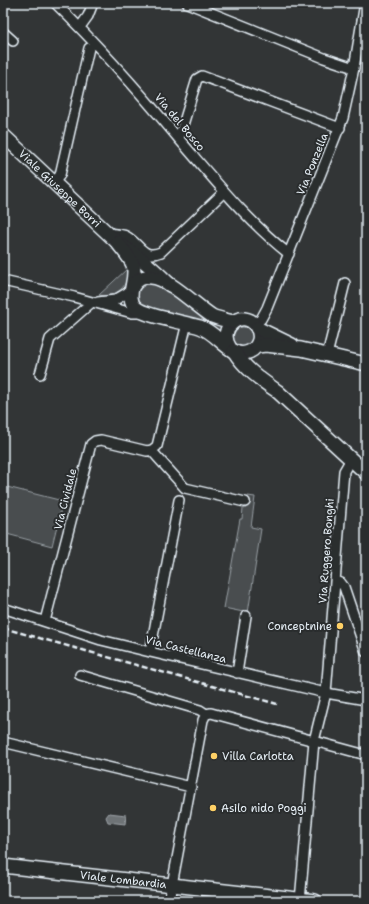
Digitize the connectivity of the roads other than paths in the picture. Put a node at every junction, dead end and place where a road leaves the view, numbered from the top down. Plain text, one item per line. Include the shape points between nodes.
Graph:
1 (55, 3) edge
2 (93, 3) edge
3 (187, 3) edge
4 (211, 7) edge
5 (365, 8) edge
6 (80, 27) junction
7 (3, 32) edge
8 (14, 41) dead end
9 (89, 48) dead end
10 (354, 68) junction
11 (340, 128) junction
12 (3, 135) edge
13 (179, 138) junction
14 (54, 183) junction
15 (224, 192) junction
16 (108, 233) junction
17 (117, 242) junction
18 (161, 252) junction
19 (289, 254) junction
20 (159, 274) junction
21 (3, 281) edge
22 (345, 282) dead end
23 (170, 285) junction
24 (132, 288) junction
25 (92, 302) junction
26 (145, 313) junction
27 (233, 322) junction
28 (188, 324) junction
29 (256, 326) junction
30 (254, 348) junction
31 (232, 349) junction
32 (301, 349) junction
33 (327, 355) junction
34 (366, 364) edge
35 (40, 374) dead end
36 (277, 390) junction
37 (151, 450) junction
38 (351, 459) junction
39 (366, 473) edge
40 (179, 500) dead end
41 (245, 502) dead end
42 (336, 581) junction
43 (3, 608) edge
44 (246, 616) dead end
45 (45, 621) junction
46 (150, 652) junction
47 (366, 652) edge
48 (237, 673) junction
49 (80, 676) dead end
50 (326, 693) junction
51 (366, 700) edge
52 (208, 713) junction
53 (314, 741) junction
54 (3, 742) edge
55 (366, 755) edge
56 (190, 787) junction
57 (3, 866) edge
58 (172, 885) junction
59 (240, 897) edge
60 (300, 900) edge
61 (169, 901) edge
62 (314, 901) edge

1 - 6 street, Via del Bosco
2 - 6 street
3 - 4 street
4 - 10 street via 324,58
5 - 10 street, Via Ponzella
6 - 13 street, Via del Bosco
7 - 8 street
9 - 14 street via 60,175
10 - 11 street, Via Ponzella
11 - 13 street via 202,76 197,79
11 - 19 street, Via Ponzella
12 - 14 main road, Viale Giuseppe Borri
13 - 15 street, Via del Bosco
14 - 16 main road, Viale Giuseppe Borri
15 - 18 street
15 - 19 street, Via del Bosco via 242,212
16 - 17 main road, Viale Giuseppe Borri
16 - 18 street via 127,237 148,254
17 - 20 main road
17 - 24 main road via 132,265
18 - 20 street via 157,263
19 - 29 street, Via Ponzella via 266,310
20 - 23 main road
21 - 25 street
22 - 33 street
23 - 24 main road via 156,278 147,277 139,280
23 - 27 main road via 214,317
24 - 25 street via 115,300
24 - 26 main road via 132,303
25 - 26 street via 132,313
25 - 35 street via 50,339
26 - 28 main road
27 - 29 main road via 246,320
27 - 31 main road via 225,334 226,341
28 - 31 main road via 206,330
28 - 37 street via 159,443
29 - 30 main road via 260,338
29 - 32 main road
30 - 31 main road via 244,354
30 - 32 main road via 266,345
30 - 36 main road via 254,364
31 - 36 main road via 256,376
32 - 33 main road
33 - 34 main road
36 - 38 main road
37 - 41 street via 185,488
37 - 45 street, Via Cividale via 145,451 101,440 95,440 91,444
38 - 39 main road
38 - 42 street, Via Ruggero Bonghi via 344,470
40 - 46 street
42 - 47 street via 344,586
42 - 50 street, Via Ruggero Bonghi
43 - 45 street, Via Castellanza
44 - 48 street
45 - 46 street, Via Castellanza
46 - 48 street, Via Castellanza
48 - 50 street, Via Castellanza
49 - 52 street
50 - 51 street, Via Castellanza
50 - 53 street, Via Ruggero Bonghi
52 - 53 street
52 - 56 street via 203,720
53 - 55 street
53 - 60 street, Via Ruggero Bonghi
54 - 56 street
56 - 58 street
57 - 58 main road, Viale Lombardia
58 - 59 main road, Viale Lombardia
58 - 61 street
59 - 60 main road, Viale Lombardia
60 - 62 main road, Viale Lombardia

